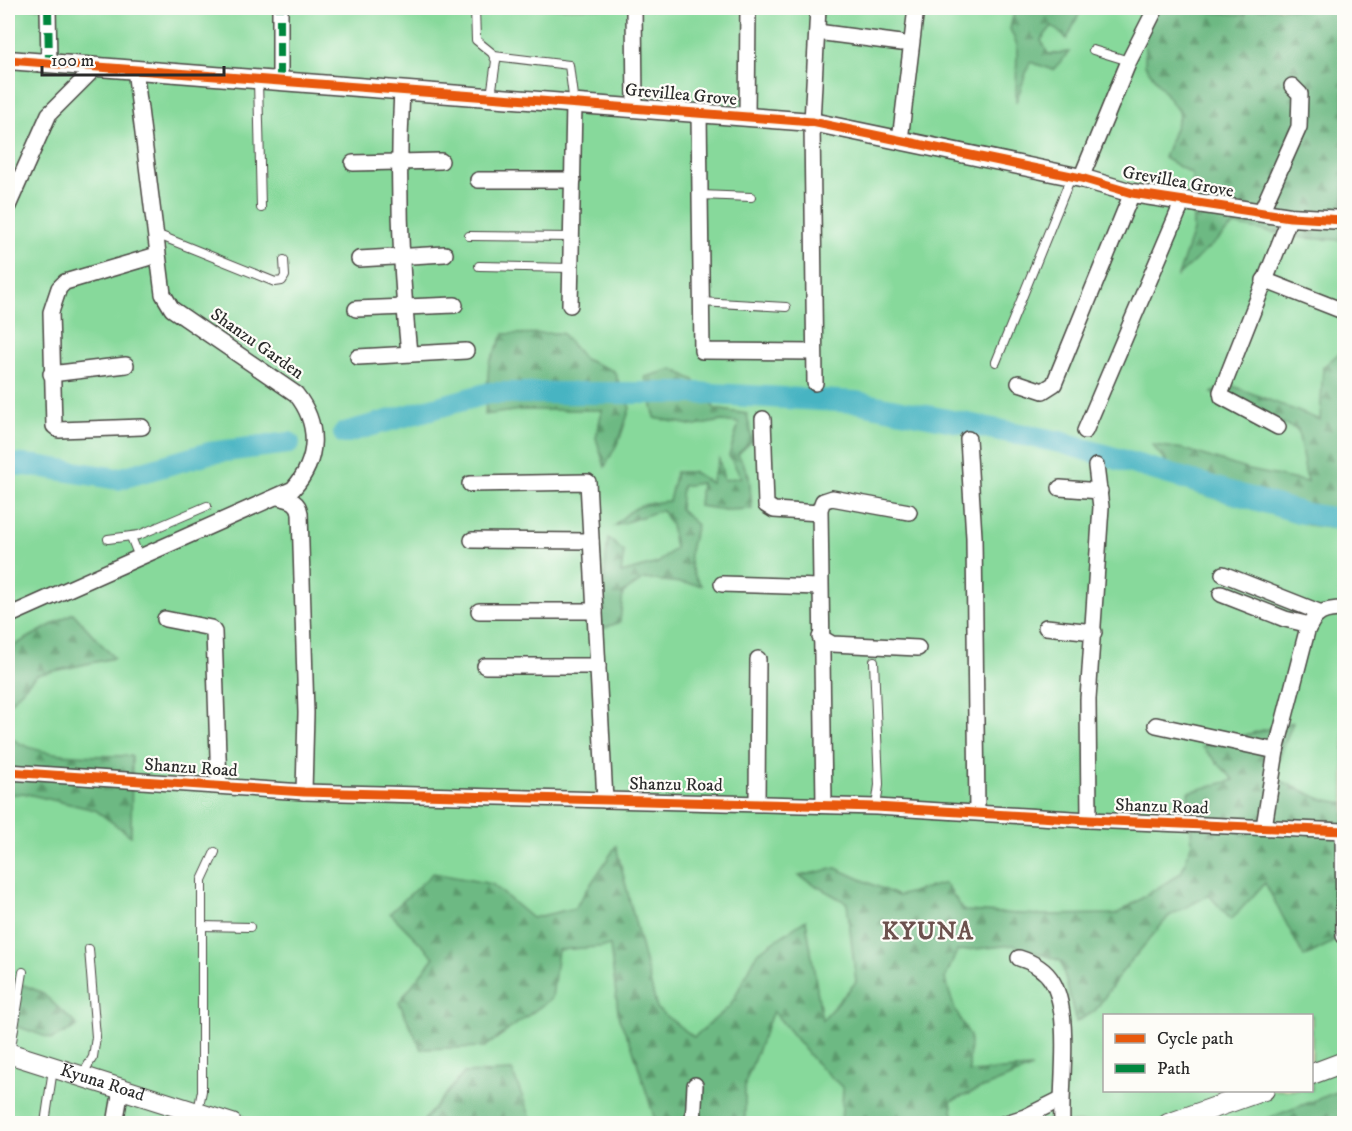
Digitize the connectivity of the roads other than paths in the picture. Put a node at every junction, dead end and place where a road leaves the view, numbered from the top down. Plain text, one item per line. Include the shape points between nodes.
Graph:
1 (48, 8) edge
2 (280, 8) edge
3 (475, 8) edge
4 (634, 8) edge
5 (748, 8) edge
6 (818, 8) edge
7 (916, 8) edge
8 (1156, 8) edge
9 (817, 32) junction
10 (901, 43) dead end
11 (1094, 50) dead end
12 (494, 56) junction
13 (8, 60) edge
14 (1129, 61) junction
15 (49, 63) junction
16 (96, 67) junction
17 (135, 69) junction
18 (258, 79) junction
19 (280, 80) junction
20 (1292, 86) dead end
21 (402, 90) junction
22 (491, 96) junction
23 (573, 104) junction
24 (636, 107) junction
25 (699, 113) junction
26 (747, 117) junction
27 (812, 122) junction
28 (900, 140) junction
29 (441, 161) dead end
30 (398, 162) junction
31 (353, 163) dead end
32 (1077, 177) junction
33 (478, 180) dead end
34 (573, 180) junction
35 (1132, 193) junction
36 (700, 195) junction
37 (751, 197) dead end
38 (1183, 201) junction
39 (8, 206) edge
40 (261, 208) dead end
41 (1261, 212) junction
42 (1290, 217) junction
43 (1344, 220) edge
44 (154, 233) junction
45 (469, 236) dead end
46 (571, 237) junction
47 (445, 254) dead end
48 (157, 255) junction
49 (400, 256) junction
50 (359, 258) dead end
51 (284, 260) dead end
52 (479, 266) dead end
53 (570, 268) junction
54 (1264, 280) junction
55 (701, 302) junction
56 (455, 305) dead end
57 (570, 305) dead end
58 (404, 307) junction
59 (786, 307) dead end
60 (356, 309) dead end
61 (1343, 311) edge
62 (466, 351) dead end
63 (814, 352) junction
64 (409, 353) junction
65 (358, 357) dead end
66 (996, 362) dead end
67 (126, 365) dead end
68 (51, 374) junction
69 (815, 383) dead end
70 (1019, 383) dead end
71 (763, 419) dead end
72 (142, 427) dead end
73 (1278, 427) dead end
74 (1085, 431) dead end
75 (968, 439) dead end
76 (1096, 466) dead end
77 (470, 484) dead end
78 (1060, 488) dead end
79 (1100, 491) junction
80 (278, 496) junction
81 (207, 506) dead end
82 (909, 512) dead end
83 (819, 513) junction
84 (131, 537) junction
85 (108, 539) dead end
86 (472, 540) dead end
87 (591, 541) junction
88 (139, 557) junction
89 (1223, 574) dead end
90 (722, 584) dead end
91 (819, 587) junction
92 (1221, 594) dead end
93 (1344, 609) edge
94 (479, 611) dead end
95 (595, 611) junction
96 (1319, 612) junction
97 (8, 616) edge
98 (165, 619) dead end
99 (1310, 625) junction
100 (1046, 627) dead end
101 (1094, 632) junction
102 (820, 637) junction
103 (918, 648) dead end
104 (758, 659) dead end
105 (874, 661) dead end
106 (485, 666) dead end
107 (598, 666) junction
108 (1156, 724) dead end
109 (1276, 751) junction
110 (8, 772) edge
111 (219, 786) junction
112 (304, 792) junction
113 (604, 800) junction
114 (757, 803) junction
115 (824, 805) junction
116 (876, 807) junction
117 (977, 812) junction
118 (1089, 820) junction
119 (1264, 827) junction
120 (1344, 831) edge
121 (216, 852) dead end
122 (202, 926) junction
123 (250, 927) dead end
124 (1344, 936) edge
125 (89, 949) dead end
126 (1018, 958) dead end
127 (23, 972) dead end
128 (8, 1058) edge
129 (1344, 1062) edge
130 (54, 1067) junction
131 (1313, 1073) edge
132 (81, 1077) junction
133 (695, 1085) dead end
134 (120, 1089) junction
135 (1258, 1092) edge
136 (1061, 1099) junction
137 (202, 1118) edge
138 (45, 1123) edge
139 (115, 1124) edge
140 (232, 1124) edge
141 (693, 1124) edge
142 (1003, 1124) edge
143 (1062, 1124) edge
144 (1168, 1124) edge

1 - 15 street
2 - 19 street
3 - 12 lane via 476,40
4 - 24 street
5 - 26 street
6 - 9 street
7 - 28 street
8 - 14 street
9 - 10 street
9 - 27 street
11 - 14 lane
12 - 22 lane via 496,76
12 - 23 lane via 569,65
13 - 15 street, Grevillea Grove
14 - 32 street
15 - 16 street, Grevillea Grove
16 - 17 street, Grevillea Grove
16 - 39 street via 49,114
17 - 18 street, Grevillea Grove
17 - 44 street, Shanzu Garden
18 - 19 street, Grevillea Grove
18 - 40 lane
19 - 21 street, Grevillea Grove
20 - 41 street via 1300,94 1299,127
21 - 22 street, Grevillea Grove
21 - 30 street
22 - 23 street, Grevillea Grove
23 - 24 street, Grevillea Grove
23 - 34 street
24 - 25 street, Grevillea Grove
25 - 26 street, Grevillea Grove
25 - 36 street
26 - 27 street, Grevillea Grove
27 - 28 street, Grevillea Grove
27 - 63 street
28 - 32 street, Grevillea Grove
29 - 30 street
30 - 31 street
30 - 49 street
32 - 35 street, Grevillea Grove
32 - 66 lane
33 - 34 street
34 - 46 street
35 - 38 street, Grevillea Grove
35 - 70 street via 1054,384 1043,391
36 - 37 lane
36 - 55 street
38 - 41 street, Grevillea Grove
38 - 74 street
41 - 42 street, Grevillea Grove
42 - 43 street, Grevillea Grove
42 - 54 street
44 - 48 street, Shanzu Garden
44 - 51 lane via 275,282 285,276
45 - 46 lane
46 - 53 street
47 - 49 street
48 - 68 street via 65,282 59,288 51,312
48 - 80 street, Shanzu Garden via 163,294 172,309 296,393 308,409 313,442 308,466 293,489
49 - 50 street
49 - 58 street
52 - 53 lane
53 - 57 street
54 - 61 street
54 - 73 street via 1221,392 1222,397
55 - 59 lane
55 - 63 street via 701,349 705,353
56 - 58 street
58 - 60 street
58 - 64 street
62 - 64 street
63 - 69 street
64 - 65 street
67 - 68 street
68 - 72 street via 51,418 59,430
71 - 83 street via 766,505 774,510
75 - 117 street via 975,537
76 - 79 street
77 - 87 street via 588,482
78 - 79 street
79 - 101 street
80 - 88 street, Shanzu Garden
80 - 112 street via 299,505 300,513 306,701
81 - 84 lane
82 - 83 street via 831,498 823,501
83 - 91 street
84 - 85 lane
84 - 88 lane
86 - 87 street
87 - 95 street
88 - 97 street, Shanzu Garden
89 - 96 street
90 - 91 street
91 - 102 street
92 - 99 street
93 - 96 street
94 - 95 street
95 - 107 street
96 - 99 street
98 - 111 street, Shanzu Road via 208,627 214,632
99 - 109 street
100 - 101 street
101 - 118 street via 1088,699
102 - 103 street via 832,644
102 - 115 street
104 - 114 street
105 - 116 lane via 879,784
106 - 107 street
107 - 113 street
108 - 109 street
109 - 119 street
110 - 111 street, Shanzu Road
111 - 112 street, Shanzu Road
112 - 113 street, Shanzu Road
113 - 114 street, Shanzu Road
114 - 115 street, Shanzu Road
115 - 116 street, Shanzu Road
116 - 117 street, Shanzu Road
117 - 118 street, Shanzu Road
118 - 119 street, Shanzu Road
119 - 120 street, Shanzu Road
120 - 124 street, Shanzu Road
121 - 122 lane via 202,880
122 - 123 lane
122 - 137 lane
125 - 132 lane via 96,1037 93,1057
126 - 136 street via 1034,962 1052,981 1061,1009
127 - 128 lane
128 - 130 main road, Kyuna Road
129 - 131 main road
130 - 132 main road, Kyuna Road
130 - 138 lane
132 - 134 main road, Kyuna Road
133 - 141 street
134 - 137 main road, Kyuna Road
134 - 139 street
135 - 144 main road
136 - 142 street
136 - 143 street
137 - 140 main road, Kyuna Road

